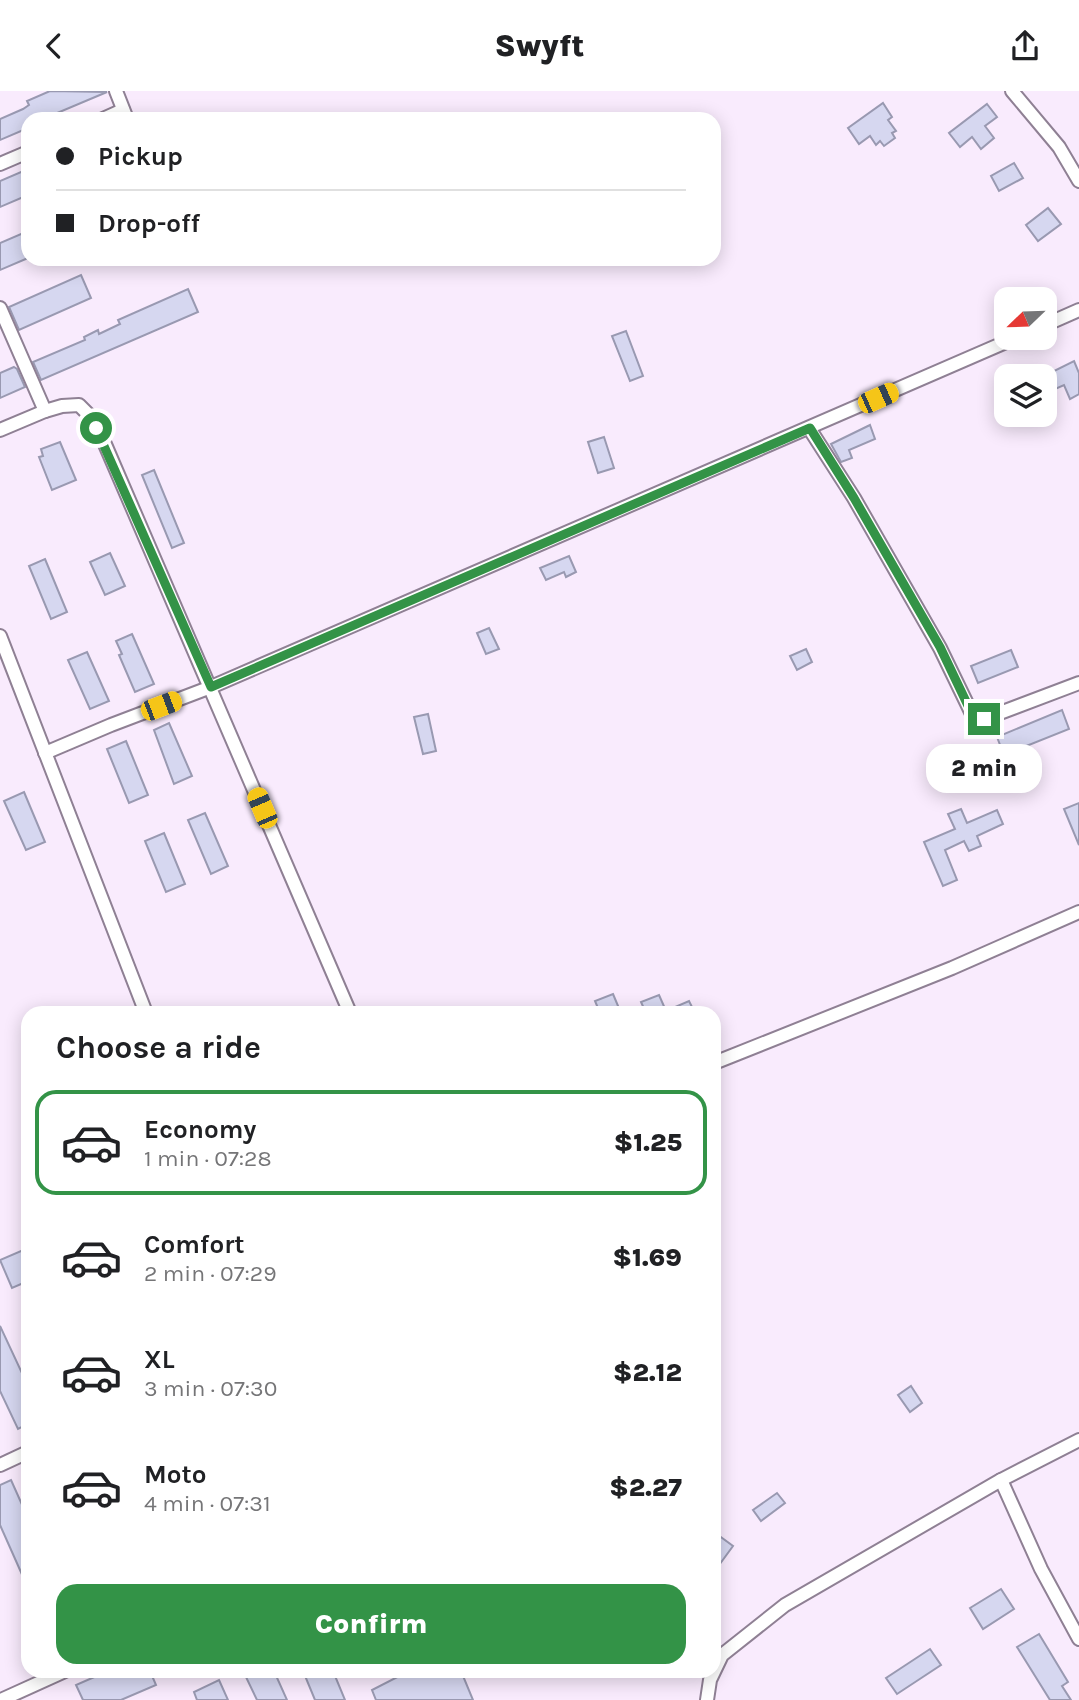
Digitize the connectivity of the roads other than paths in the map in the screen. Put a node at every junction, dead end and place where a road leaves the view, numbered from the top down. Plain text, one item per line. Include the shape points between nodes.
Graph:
1 (116, 91) edge
2 (1012, 91) edge
3 (124, 112) edge
4 (21, 155) edge
5 (0, 164) edge
6 (1079, 181) edge
7 (0, 308) edge
8 (1079, 310) edge
9 (1057, 320) edge
10 (994, 347) edge
11 (45, 411) junction
12 (810, 428) junction
13 (0, 430) edge
14 (0, 636) edge
15 (1079, 684) edge
16 (211, 687) junction
17 (45, 754) junction
18 (1079, 912) edge
19 (143, 1006) edge
20 (347, 1006) edge
21 (721, 1060) edge
22 (1079, 1440) edge
23 (21, 1455) edge
24 (0, 1465) edge
25 (1002, 1480) junction
26 (1079, 1639) edge
27 (721, 1657) edge
28 (50, 1678) edge
29 (711, 1678) edge
30 (1, 1700) edge
31 (707, 1700) edge

1 - 3 street
2 - 6 street via 1059,147
4 - 5 street
7 - 11 street
8 - 9 street
10 - 12 street
11 - 13 street
11 - 16 street via 79,405 89,415
12 - 15 street via 940,647 972,714 984,719
12 - 16 street
14 - 17 street
16 - 17 street
16 - 20 street
17 - 19 street
18 - 21 street
22 - 25 street
23 - 24 street
25 - 26 street via 1041,1569
25 - 27 street via 785,1605
28 - 30 street
29 - 31 street

